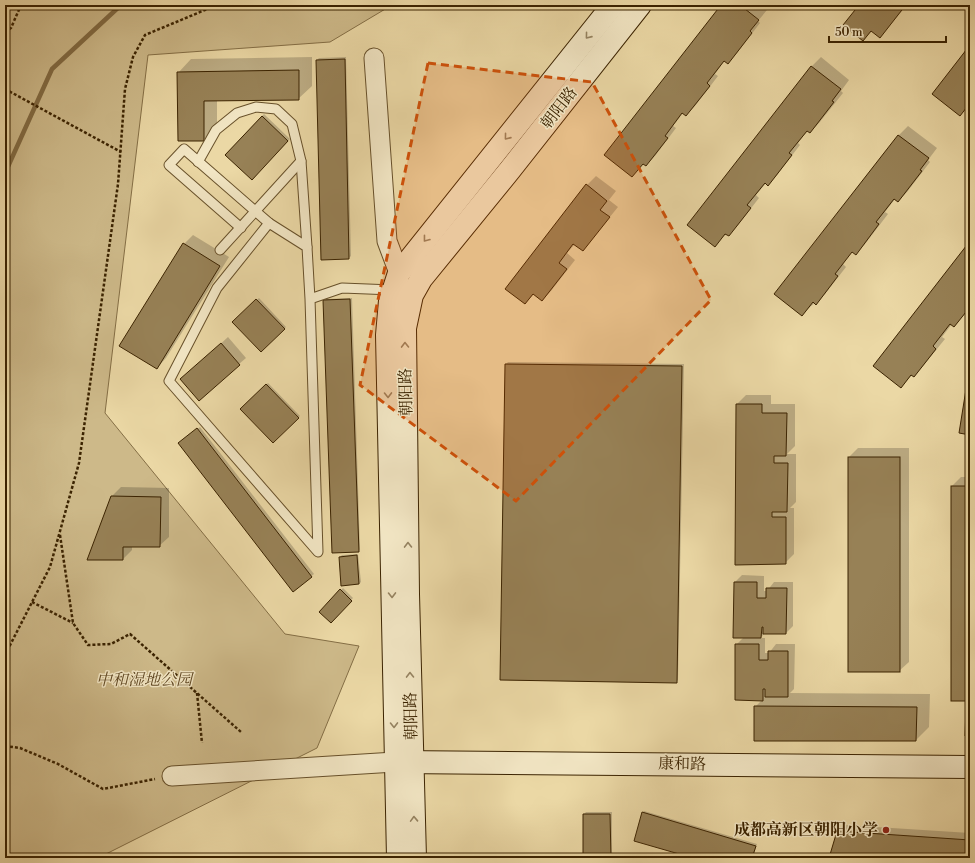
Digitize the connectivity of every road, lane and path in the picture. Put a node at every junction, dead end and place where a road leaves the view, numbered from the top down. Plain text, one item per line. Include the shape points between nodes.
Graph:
1 (21, 5) edge
2 (217, 5) edge
3 (613, 5) edge
4 (640, 5) edge
5 (5, 32) edge
6 (374, 58) dead end
7 (5, 89) edge
8 (121, 152) junction
9 (301, 161) junction
10 (198, 162) junction
11 (255, 212) junction
12 (269, 223) junction
13 (241, 228) junction
14 (307, 247) junction
15 (220, 250) dead end
16 (396, 282) junction
17 (310, 298) junction
18 (60, 533) junction
19 (32, 602) junction
20 (74, 624) junction
21 (5, 655) edge
22 (197, 692) junction
23 (241, 732) dead end
24 (202, 743) dead end
25 (5, 746) edge
26 (403, 762) junction
27 (970, 767) edge
28 (172, 776) joint
29 (398, 858) edge
30 (415, 858) edge

1 - 5 path via 11,28
2 - 8 path via 145,35 133,57 125,89
3 -> 16 main road
26 -> 4 main road, 朝阳路 via 405,328 412,295 421,279
6 - 16 street via 387,241
7 - 8 path
8 - 18 path via 79,464
9 - 10 lane via 292,124 276,109 256,107 237,113 216,130
9 - 11 lane
9 - 14 lane
10 - 11 lane
10 - 13 lane via 184,149 169,165
11 - 12 lane
11 - 13 lane
12 - 14 lane
12 - 17 lane via 217,288 169,381 318,552
13 - 15 lane
14 - 17 lane
16 - 17 lane via 342,288
16 -> 26 main road, 朝阳路 via 390,301 387,336
18 - 19 path via 50,567
18 - 20 path
19 - 20 path
19 - 21 path
20 - 22 path via 88,645 111,644 130,634
22 - 23 path
22 - 24 path
25 - 28 path via 20,748 58,764 103,789
26 - 27 main road, 康和路
26 - 28 street
26 - 29 main road, 朝阳路
30 -> 26 main road, 朝阳路

